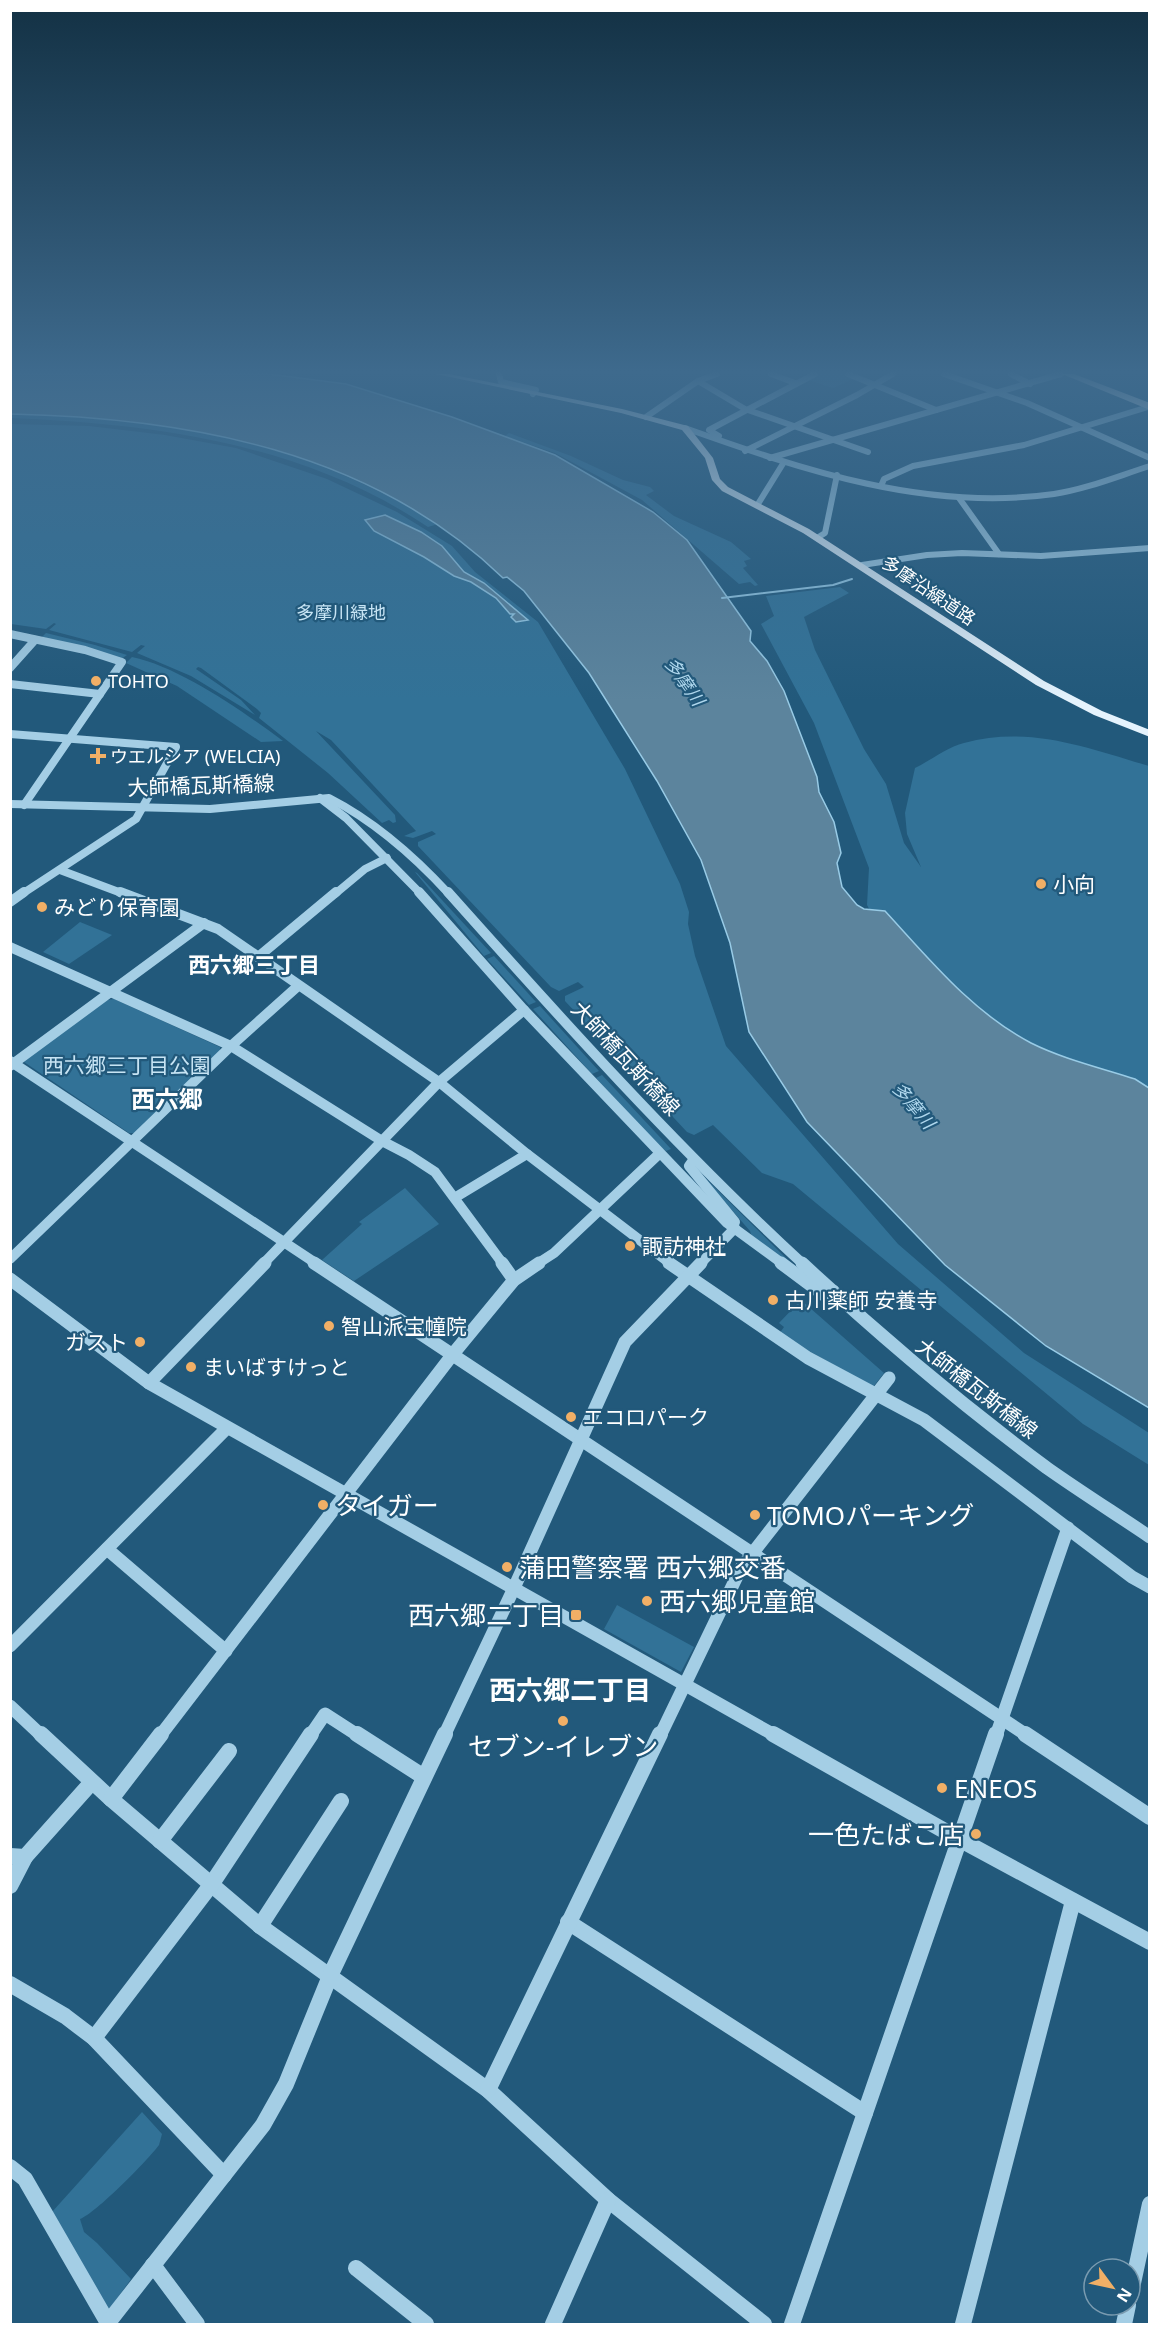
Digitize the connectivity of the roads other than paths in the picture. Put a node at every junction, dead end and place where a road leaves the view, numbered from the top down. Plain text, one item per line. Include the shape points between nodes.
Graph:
1 (718, 483) edge
2 (771, 483) edge
3 (835, 483) edge
4 (869, 483) edge
5 (882, 483) edge
6 (1096, 483) edge
7 (881, 486) junction
8 (959, 498) junction
9 (758, 504) junction
10 (817, 538) junction
11 (1149, 548) edge
12 (999, 554) junction
13 (861, 565) junction
14 (10, 634) edge
15 (35, 640) junction
16 (10, 668) edge
17 (10, 684) edge
18 (99, 694) junction
19 (10, 734) edge
20 (1149, 734) edge
21 (70, 738) junction
22 (320, 798) junction
23 (10, 804) edge
24 (24, 805) junction
25 (142, 808) junction
26 (387, 858) junction
27 (60, 870) junction
28 (10, 902) edge
29 (204, 923) junction
30 (10, 947) edge
31 (258, 957) junction
32 (298, 986) junction
33 (111, 992) junction
34 (524, 1011) junction
35 (231, 1047) junction
36 (12, 1064) edge
37 (439, 1082) junction
38 (382, 1141) junction
39 (133, 1142) junction
40 (527, 1154) junction
41 (659, 1154) junction
42 (694, 1159) junction
43 (456, 1197) junction
44 (598, 1210) junction
45 (735, 1227) junction
46 (286, 1242) junction
47 (10, 1259) edge
48 (687, 1277) junction
49 (10, 1279) edge
50 (513, 1280) junction
51 (833, 1291) junction
52 (453, 1354) junction
53 (889, 1378) dead end
54 (149, 1383) junction
55 (876, 1395) junction
56 (227, 1428) junction
57 (581, 1438) junction
58 (346, 1494) junction
59 (1068, 1528) junction
60 (1149, 1537) edge
61 (107, 1549) junction
62 (752, 1552) junction
63 (1149, 1587) edge
64 (514, 1588) junction
65 (10, 1646) edge
66 (226, 1652) junction
67 (683, 1684) junction
68 (10, 1706) edge
69 (1002, 1718) junction
70 (229, 1751) dead end
71 (424, 1777) junction
72 (92, 1782) junction
73 (111, 1799) junction
74 (341, 1801) dead end
75 (1149, 1817) edge
76 (958, 1839) junction
77 (160, 1841) junction
78 (18, 1857) edge
79 (211, 1885) junction
80 (10, 1886) edge
81 (1072, 1901) junction
82 (568, 1922) junction
83 (260, 1926) junction
84 (1149, 1942) edge
85 (330, 1976) junction
86 (10, 1984) edge
87 (94, 2038) junction
88 (488, 2090) junction
89 (865, 2113) junction
90 (10, 2168) edge
91 (224, 2175) junction
92 (608, 2200) junction
93 (1149, 2204) edge
94 (1138, 2257) edge
95 (153, 2265) junction
96 (356, 2268) dead end
97 (107, 2324) edge
98 (197, 2325) edge
99 (426, 2325) edge
100 (553, 2325) edge
101 (764, 2325) edge
102 (792, 2325) edge
103 (963, 2325) edge

1 - 9 main road, 多摩沿線道路
2 - 9 street
3 - 10 street via 825,533
4 - 7 street
5 - 7 street
6 - 8 street via 1053,494
7 - 8 street
8 - 12 street
9 - 10 main road, 多摩沿線道路
10 - 13 main road, 多摩沿線道路
11 - 12 street via 1041,556
12 - 13 street via 927,555
13 - 20 main road, 多摩沿線道路 via 1040,683
14 - 15 street
15 - 16 street
15 - 18 street via 122,662
17 - 18 street
18 - 21 street
19 - 21 street
21 - 24 street
21 - 25 street via 176,747
22 - 25 street, 大師橋瓦斯橋線 via 210,809
22 - 26 street
22 - 42 street, 大師橋瓦斯橋線 via 333,799 345,806 406,851
23 - 24 street, 大師橋瓦斯橋線
24 - 25 street, 大師橋瓦斯橋線
25 - 27 street via 134,821
26 - 31 street via 365,870
26 - 34 street
27 - 28 street
27 - 29 street
29 - 31 street
29 - 33 street
30 - 33 street
31 - 32 street
32 - 35 street
32 - 37 street
33 - 35 street
33 - 36 street
34 - 37 street
34 - 41 street
35 - 38 street
35 - 39 street
36 - 39 street
37 - 38 street
37 - 40 street
38 - 43 street via 435,1172
38 - 46 street
39 - 46 street
39 - 47 street
40 - 43 street
40 - 44 street
41 - 44 street
41 - 45 street
42 - 45 street via 689,1166 736,1223
42 - 51 street, 大師橋瓦斯橋線
43 - 50 street
44 - 48 street
44 - 50 street via 554,1253
45 - 48 street
45 - 51 street via 808,1284 824,1294
46 - 52 street
46 - 54 street
48 - 55 street via 799,1353
48 - 57 street via 625,1342
49 - 54 street
50 - 52 street
51 - 60 street, 大師橋瓦斯橋線 via 908,1359 1039,1461
52 - 57 street
52 - 58 street
53 - 55 street
54 - 56 street
55 - 59 street via 924,1420
55 - 62 street
56 - 58 street
56 - 61 street
57 - 62 street
57 - 64 street
58 - 64 street
58 - 66 street
59 - 63 street
59 - 69 street
61 - 65 street
61 - 66 street
62 - 67 street
62 - 69 street
64 - 67 street
64 - 71 street
66 - 73 street
67 - 76 street
67 - 82 street
68 - 72 street
69 - 75 street
69 - 76 street
70 - 77 street
71 - 79 street via 325,1714
71 - 85 street
72 - 73 street
72 - 78 street
73 - 77 street
74 - 83 street
76 - 81 street
76 - 89 street
77 - 79 street
78 - 80 street
79 - 83 street
79 - 87 street
81 - 84 street
81 - 103 street
82 - 88 street
82 - 89 street
83 - 85 street
85 - 88 street
85 - 91 street via 286,2084 263,2125
86 - 87 street
87 - 91 street
88 - 92 street
89 - 102 street
90 - 97 street via 26,2179
91 - 95 street
92 - 100 street
92 - 101 street
93 - 94 street
95 - 97 street
95 - 98 street
96 - 99 street

